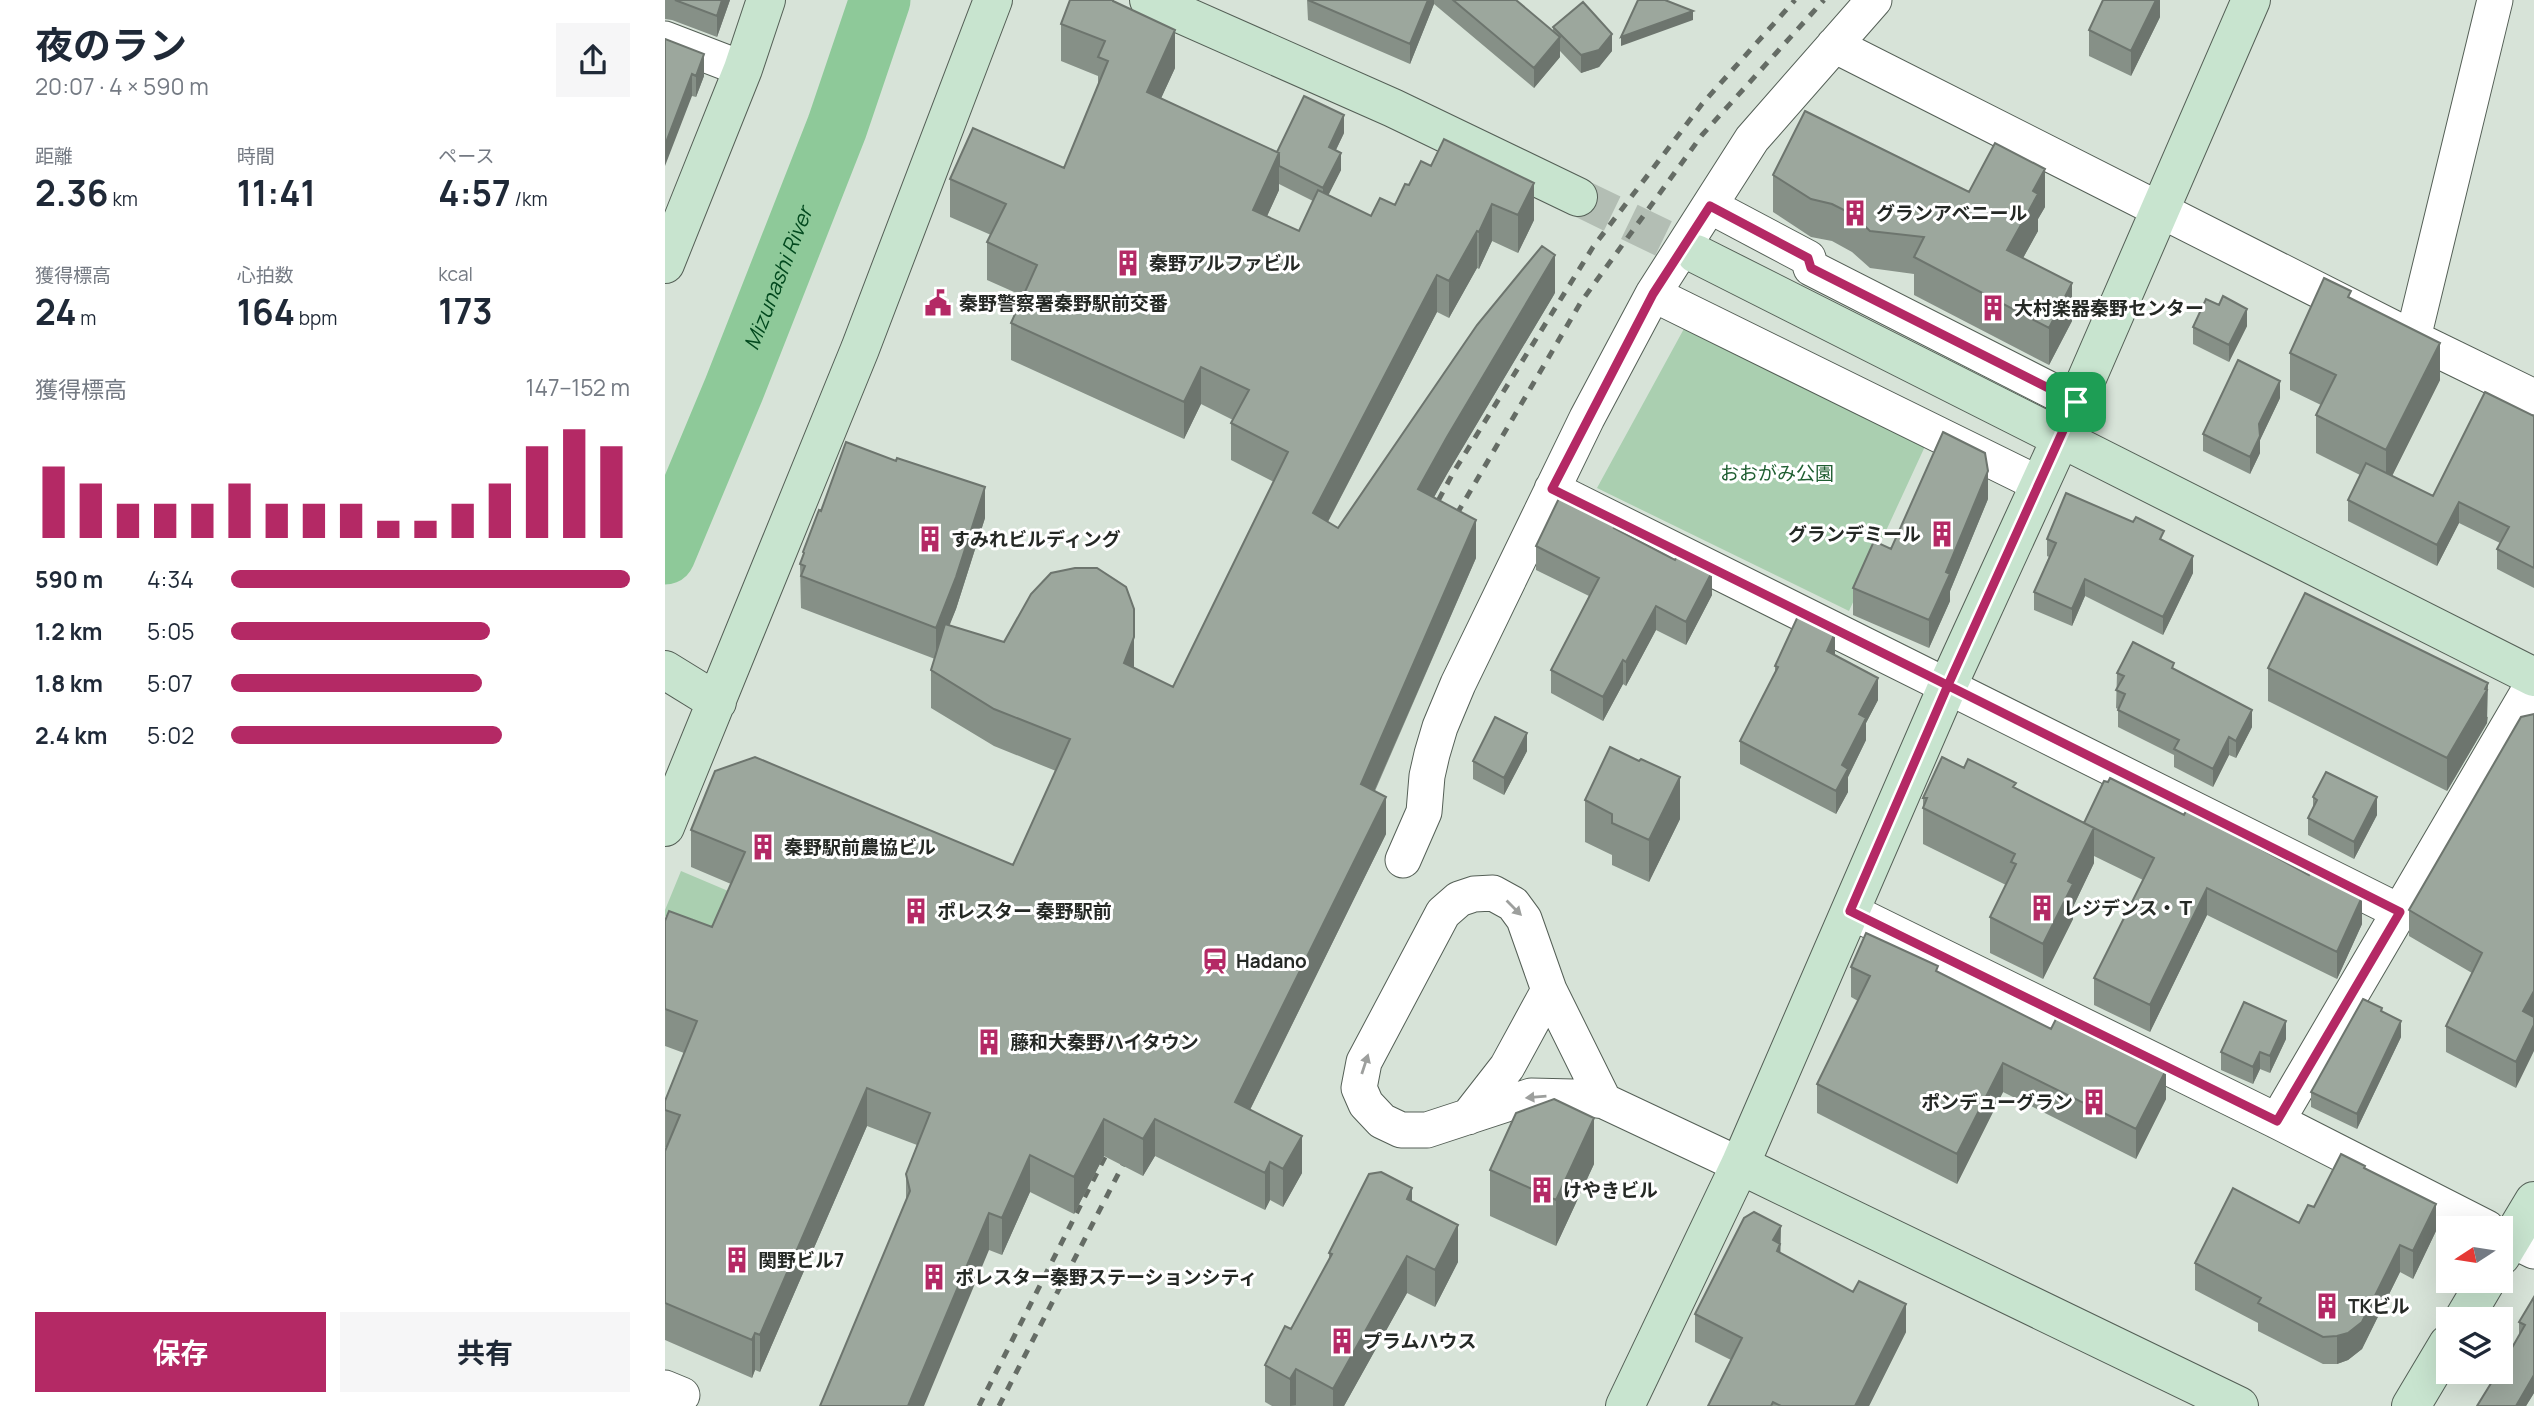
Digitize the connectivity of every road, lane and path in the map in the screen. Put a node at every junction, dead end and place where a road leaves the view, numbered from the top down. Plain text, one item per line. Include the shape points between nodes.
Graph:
1 (767, 0) edge
2 (993, 0) edge
3 (1149, 0) edge
4 (1874, 0) edge
5 (2251, 0) edge
6 (2495, 0) edge
7 (665, 39) edge
8 (1834, 45) junction
9 (743, 69) junction
10 (1578, 197) tunnel mouth
11 (1710, 206) junction
12 (2159, 209) junction
13 (1696, 254) tunnel mouth
14 (665, 264) edge
15 (1653, 294) junction
16 (2413, 338) junction
17 (2534, 397) edge
18 (2076, 402) junction
19 (2061, 439) junction
20 (2039, 484) junction
21 (1552, 489) junction
22 (2534, 677) edge
23 (2534, 682) edge
24 (1948, 685) junction
25 (692, 686) edge
26 (665, 827) edge
27 (1403, 860) dead end
28 (1850, 911) junction
29 (2400, 912) junction
30 (1549, 990) junction
31 (1604, 1101) junction
32 (1468, 1116) junction
33 (2277, 1121) junction
34 (1740, 1164) junction
35 (2534, 1200) edge
36 (2457, 1216) edge
37 (2513, 1232) edge
38 (2436, 1364) edge
39 (665, 1388) edge
40 (674, 1406) edge
41 (1625, 1406) edge
42 (2239, 1406) edge
43 (2411, 1406) edge

1 - 9 street
2 - 25 street via 860,349
3 - 10 street via 1393,108
4 - 8 street
5 - 12 street
6 - 16 street
7 - 9 street
8 - 11 street via 1752,139
8 - 12 street
9 - 14 street
11 - 15 street
11 - 18 street via 1808,258 1811,268
12 - 16 street
12 - 18 street
13 - 19 street
15 - 20 street
15 - 21 street
16 - 17 street
18 - 19 street
19 - 20 street
19 - 22 street
20 - 24 street
21 - 24 street
21 - 27 street via 1440,727 1427,776 1424,812
23 - 29 street
24 - 28 street
24 - 29 street
25 - 26 street
28 - 33 street
28 - 34 street
29 - 33 street
30 - 31 street
30 - 32 street via 1507,1067
32 -> 30 street via 1427,1130 1401,1130 1382,1121 1359,1088 1363,1062 1443,913 1459,899 1474,894 1493,893 1513,904 1524,919
31 -> 32 street via 1531,1096
31 - 34 street
33 - 36 street
34 - 41 street
34 - 42 street
35 - 37 street
38 - 43 street
39 - 40 street via 682,1395

